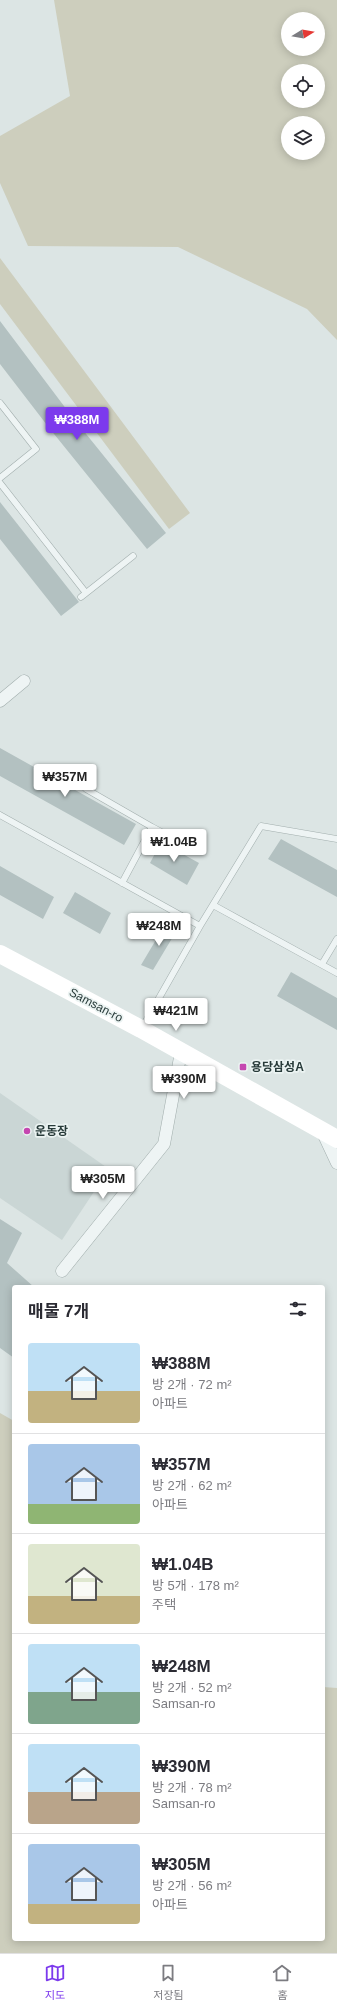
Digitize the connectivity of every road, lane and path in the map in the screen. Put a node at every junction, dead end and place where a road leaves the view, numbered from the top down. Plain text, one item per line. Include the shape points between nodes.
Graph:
1 (0, 403) edge
2 (0, 478) edge
3 (0, 483) edge
4 (133, 556) dead end
5 (86, 593) junction
6 (81, 597) dead end
7 (24, 681) dead end
8 (0, 700) edge
9 (86, 789) dead end
10 (0, 816) edge
11 (152, 827) junction
12 (337, 839) edge
13 (189, 847) dead end
14 (122, 883) junction
15 (213, 905) junction
16 (200, 926) junction
17 (337, 939) edge
18 (0, 954) edge
19 (322, 964) junction
20 (337, 972) edge
21 (141, 1029) junction
22 (181, 1052) junction
23 (329, 1135) edge
24 (337, 1163) edge
25 (62, 1271) dead end

1 - 2 lane via 36,449
3 - 5 lane
4 - 5 lane
5 - 6 lane
7 - 8 street
9 - 11 lane
10 - 14 lane
11 - 13 lane
11 - 14 lane
12 - 15 lane via 261,826
14 - 16 lane
15 - 16 lane
15 - 19 lane
16 - 21 lane
17 - 19 lane
18 - 21 main road, Samsan-ro
19 - 20 lane
21 - 22 main road, Samsan-ro
22 - 23 main road, Samsan-ro
22 - 25 street via 164,1144
23 - 24 street

